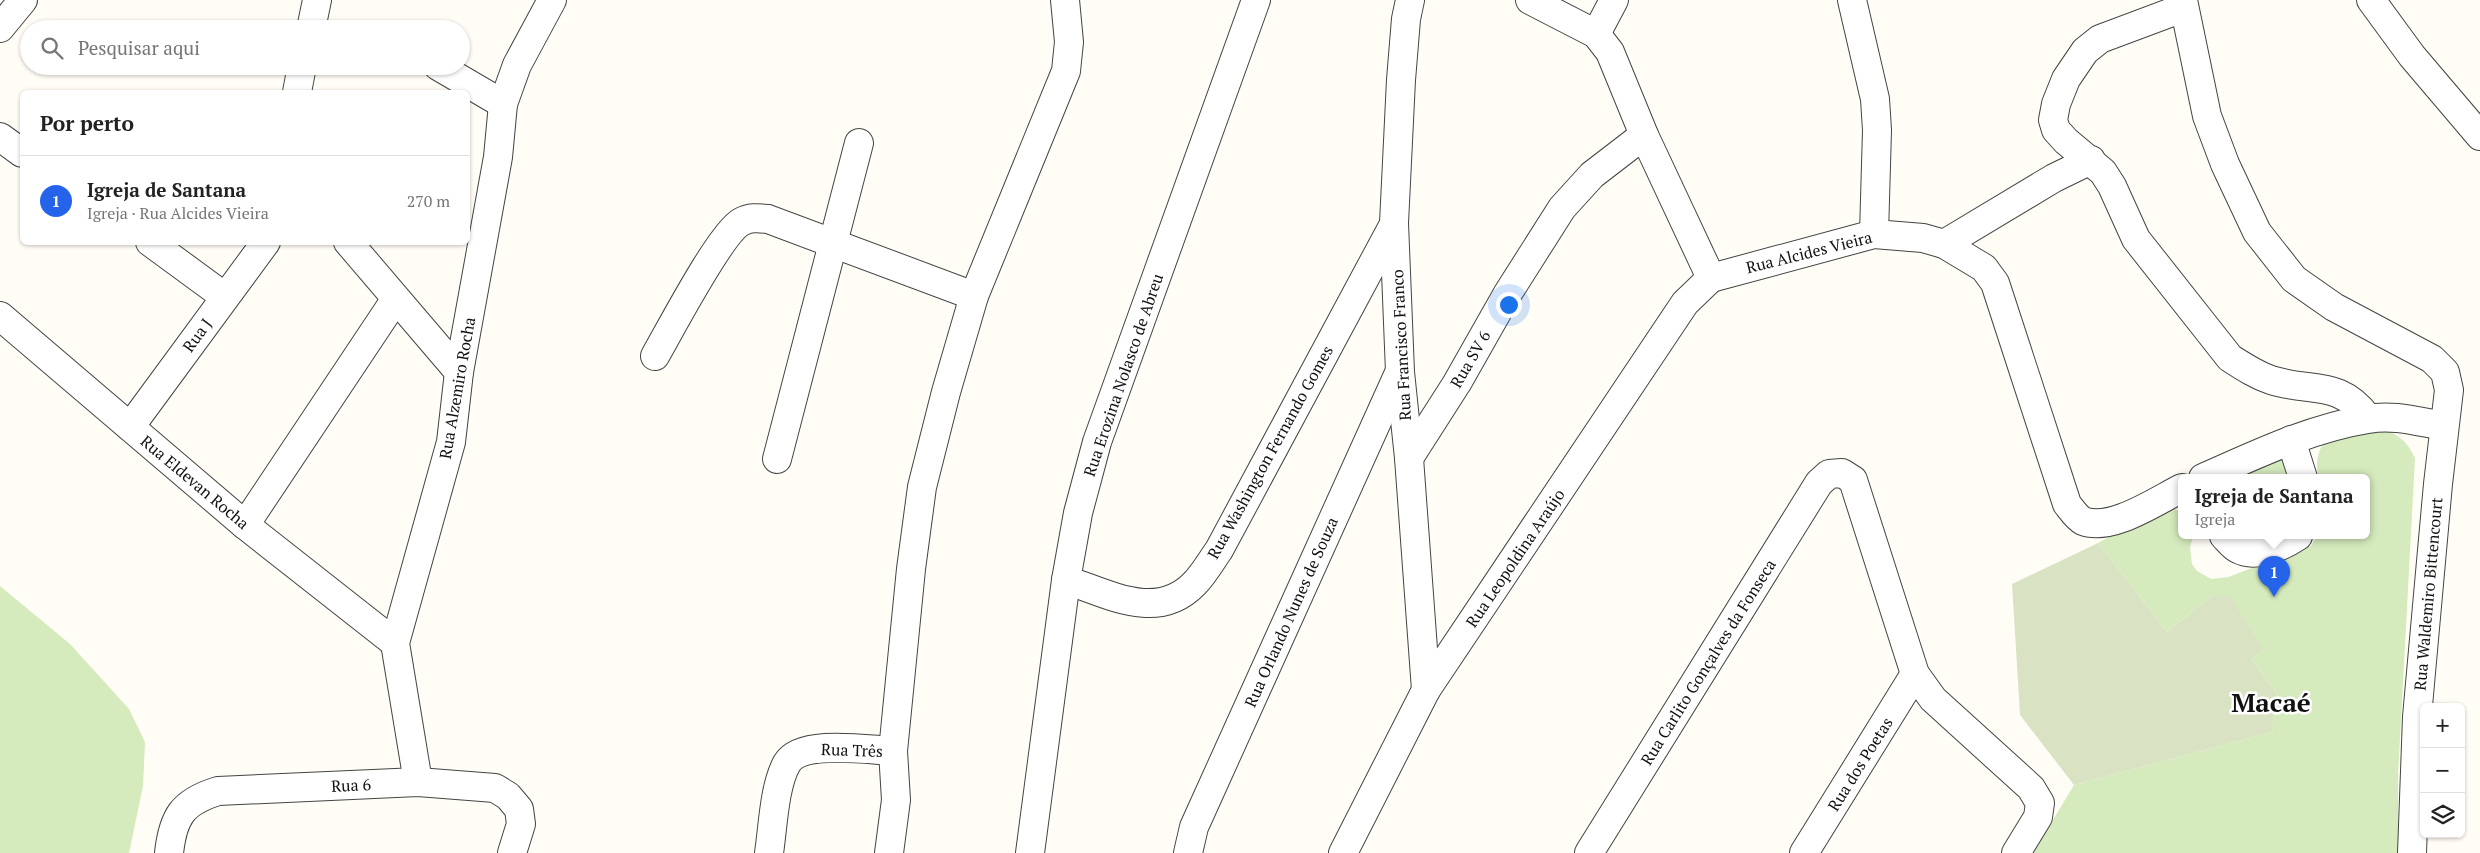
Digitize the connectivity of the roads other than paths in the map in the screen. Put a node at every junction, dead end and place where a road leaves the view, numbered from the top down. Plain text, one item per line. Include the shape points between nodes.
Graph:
1 (23, 0) edge
2 (317, 0) edge
3 (552, 0) edge
4 (1064, 0) edge
5 (1256, 0) edge
6 (1410, 0) edge
7 (1530, 0) edge
8 (1614, 0) edge
9 (1852, 0) edge
10 (2371, 0) edge
11 (2183, 4) edge
12 (313, 20) edge
13 (0, 28) edge
14 (1596, 34) junction
15 (301, 75) edge
16 (453, 75) edge
17 (298, 90) edge
18 (503, 104) junction
19 (1644, 135) junction
20 (2480, 136) edge
21 (0, 137) edge
22 (859, 143) dead end
23 (20, 152) edge
24 (2090, 160) junction
25 (1394, 223) junction
26 (1874, 234) junction
27 (1944, 244) junction
28 (154, 245) edge
29 (264, 245) edge
30 (350, 245) edge
31 (834, 245) junction
32 (1711, 278) junction
33 (974, 296) junction
34 (225, 297) junction
35 (395, 300) junction
36 (0, 316) edge
37 (655, 356) dead end
38 (459, 372) junction
39 (1400, 372) junction
40 (2368, 418) junction
41 (2444, 426) junction
42 (130, 428) junction
43 (2291, 440) junction
44 (1409, 458) junction
45 (777, 459) dead end
46 (2212, 474) edge
47 (2302, 474) edge
48 (2178, 490) edge
49 (245, 524) junction
50 (2227, 539) edge
51 (2292, 539) edge
52 (1066, 580) junction
53 (395, 642) junction
54 (1915, 674) junction
55 (1426, 690) junction
56 (893, 752) junction
57 (418, 782) junction
58 (169, 853) edge
59 (512, 853) edge
60 (769, 853) edge
61 (889, 853) edge
62 (1030, 853) edge
63 (1188, 853) edge
64 (1343, 853) edge
65 (1589, 853) edge
66 (1804, 853) edge
67 (2016, 853) edge
68 (2412, 853) edge

1 - 13 street
2 - 12 street
3 - 18 street, Rua Alzemiro Rocha via 517,65
4 - 33 street via 1069,42 1066,71
5 - 52 street, Rua Erozina Nolasco de Abreu via 1097,442 1078,513
6 - 25 street, Rua Francisco Franco via 1401,80
7 - 14 street
8 - 14 street
9 - 26 street via 1875,99
10 - 20 street via 2412,56
11 - 24 street via 2100,39 2085,51 2066,79 2056,104 2056,130
11 - 41 street, Rua Waldemiro Bittencourt via 2207,116 2257,232 2294,279 2334,307 2432,359 2445,372 2449,390
14 - 19 street via 1610,52
15 - 17 street
16 - 18 street
18 - 38 street, Rua Alzemiro Rocha via 498,157
19 - 32 street
19 - 44 street, Rua SV 6 via 1592,175 1562,208
21 - 23 street
22 - 31 street
24 - 27 street
24 - 40 street via 2112,186 2136,239 2230,358 2273,380 2347,396
25 - 39 street, Rua Francisco Franco
25 - 52 street, Rua Washington Fernando Gomes via 1219,550 1194,584 1168,602 1139,604
26 - 27 street, Rua Alcides Vieira via 1923,238
26 - 32 street, Rua Alcides Vieira
27 - 48 street, Rua Alcides Vieira via 1984,268 1995,283 2067,504 2081,520 2096,524 2118,520
28 - 34 street
29 - 34 street, Rua J
30 - 35 street
31 - 33 street
31 - 37 street via 768,219 753,218 740,222 702,275
31 - 45 street
32 - 55 street, Rua Leopoldina Araújo via 1685,303
33 - 56 street via 922,487
34 - 42 street, Rua J
35 - 38 street
35 - 49 street
36 - 42 street, Rua Eldevan Rocha
38 - 53 street, Rua Alzemiro Rocha via 451,442
39 - 44 street, Rua Francisco Franco
39 - 63 street, Rua Orlando Nunes de Souza via 1198,818
40 - 41 street via 2398,418
40 - 43 street
41 - 68 street, Rua Waldemiro Bittencourt via 2417,717
42 - 49 street, Rua Eldevan Rocha
43 - 46 street
43 - 47 street
44 - 55 street, Rua Francisco Franco
49 - 53 street, Rua Eldevan Rocha
50 - 51 street via 2238,549 2250,553 2264,552
52 - 62 street, Rua Erozina Nolasco de Abreu
53 - 57 street, Rua Alzemiro Rocha
54 - 65 street, Rua Carlito Gonçalves da Fonseca via 1853,480 1842,473 1829,474 1819,483
54 - 66 street, Rua dos Poetas
54 - 67 street via 1933,699 2030,788 2040,803 2038,817
55 - 64 street, Rua Leopoldina Araújo
56 - 60 street, Rua Três via 818,748 800,752 788,762 780,780
56 - 61 street via 896,800
57 - 58 street, Rua 6 via 218,791 202,796 176,819
57 - 59 street, Rua 6 via 495,788 512,800 519,809 521,824

